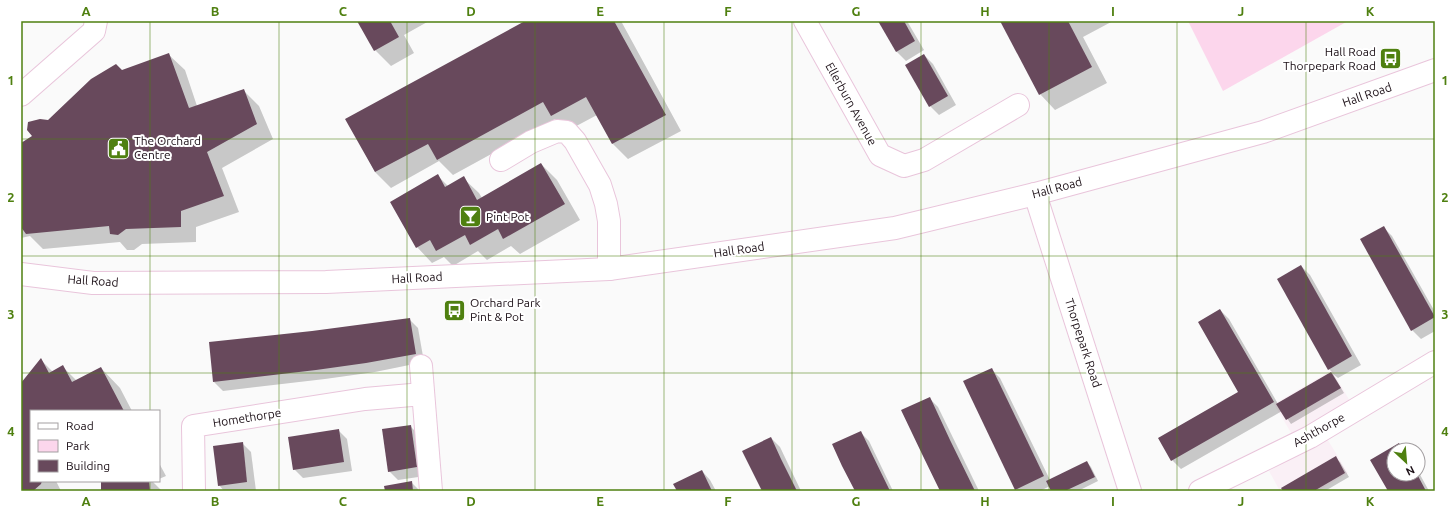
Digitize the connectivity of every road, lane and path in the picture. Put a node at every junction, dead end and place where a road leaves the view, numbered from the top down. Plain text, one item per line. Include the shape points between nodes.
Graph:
1 (96, 21) edge
2 (805, 21) edge
3 (1435, 70) edge
4 (21, 95) edge
5 (1018, 105) dead end
6 (501, 160) dead end
7 (1035, 194) junction
8 (608, 269) junction
9 (21, 274) edge
10 (1435, 362) edge
11 (421, 366) dead end
12 (423, 394) junction
13 (1127, 490) edge
14 (194, 491) edge
15 (431, 491) edge
16 (1200, 491) edge

1 - 4 street via 94,31
2 - 5 street, Ellerburn Avenue via 880,155 904,166 924,160
3 - 7 street, Hall Road via 1263,132
6 - 8 street via 531,142 557,131 567,132 575,141 596,179 606,204 609,221
7 - 8 street, Hall Road via 895,228
7 - 13 street, Thorpepark Road
8 - 9 street, Hall Road via 326,282 93,283
10 - 16 street, Ashthorpe via 1310,436
11 - 12 street
12 - 14 street, Homethorpe via 365,399 193,426
12 - 15 street

